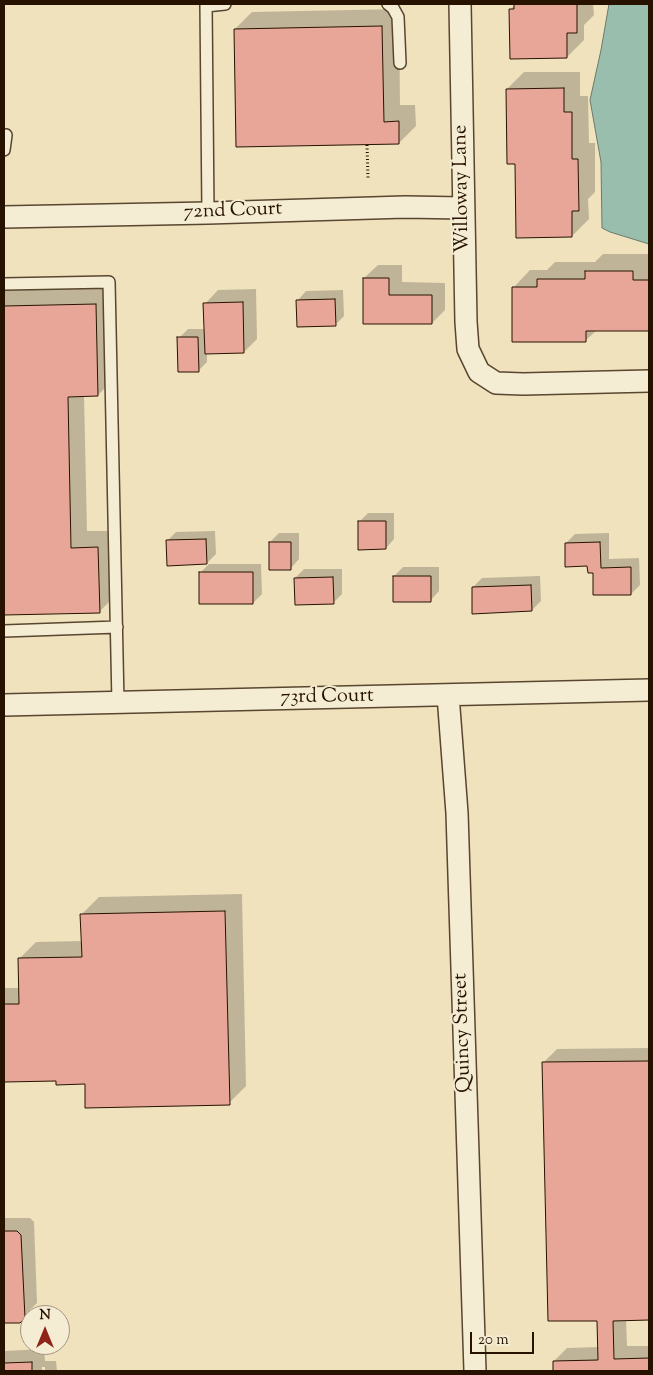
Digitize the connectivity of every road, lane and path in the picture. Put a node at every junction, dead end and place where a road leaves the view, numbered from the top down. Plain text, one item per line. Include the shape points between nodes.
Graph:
1 (225, 4) edge
2 (388, 4) edge
3 (460, 4) edge
4 (206, 5) edge
5 (400, 63) dead end
6 (6, 135) dead end
7 (367, 145) dead end
8 (4, 150) edge
9 (368, 178) dead end
10 (463, 208) junction
11 (208, 213) junction
12 (4, 217) edge
13 (4, 284) edge
14 (649, 381) edge
15 (116, 627) junction
16 (4, 631) edge
17 (649, 690) edge
18 (448, 695) junction
19 (118, 702) junction
20 (4, 705) edge
21 (475, 1371) edge

1 - 4 lane
2 - 5 lane via 398,17
3 - 10 street, Willoway Lane
4 - 11 lane
6 - 8 lane
7 - 9 path
10 - 11 street, 72nd Court
10 - 14 street, Willoway Lane via 468,348 479,372 496,383
11 - 12 street, 72nd Court
13 - 15 lane via 109,282
15 - 16 lane
15 - 19 lane
17 - 18 street, 73rd Court
18 - 19 street, 73rd Court
18 - 21 street, Quincy Street via 457,813
19 - 20 street, 73rd Court

